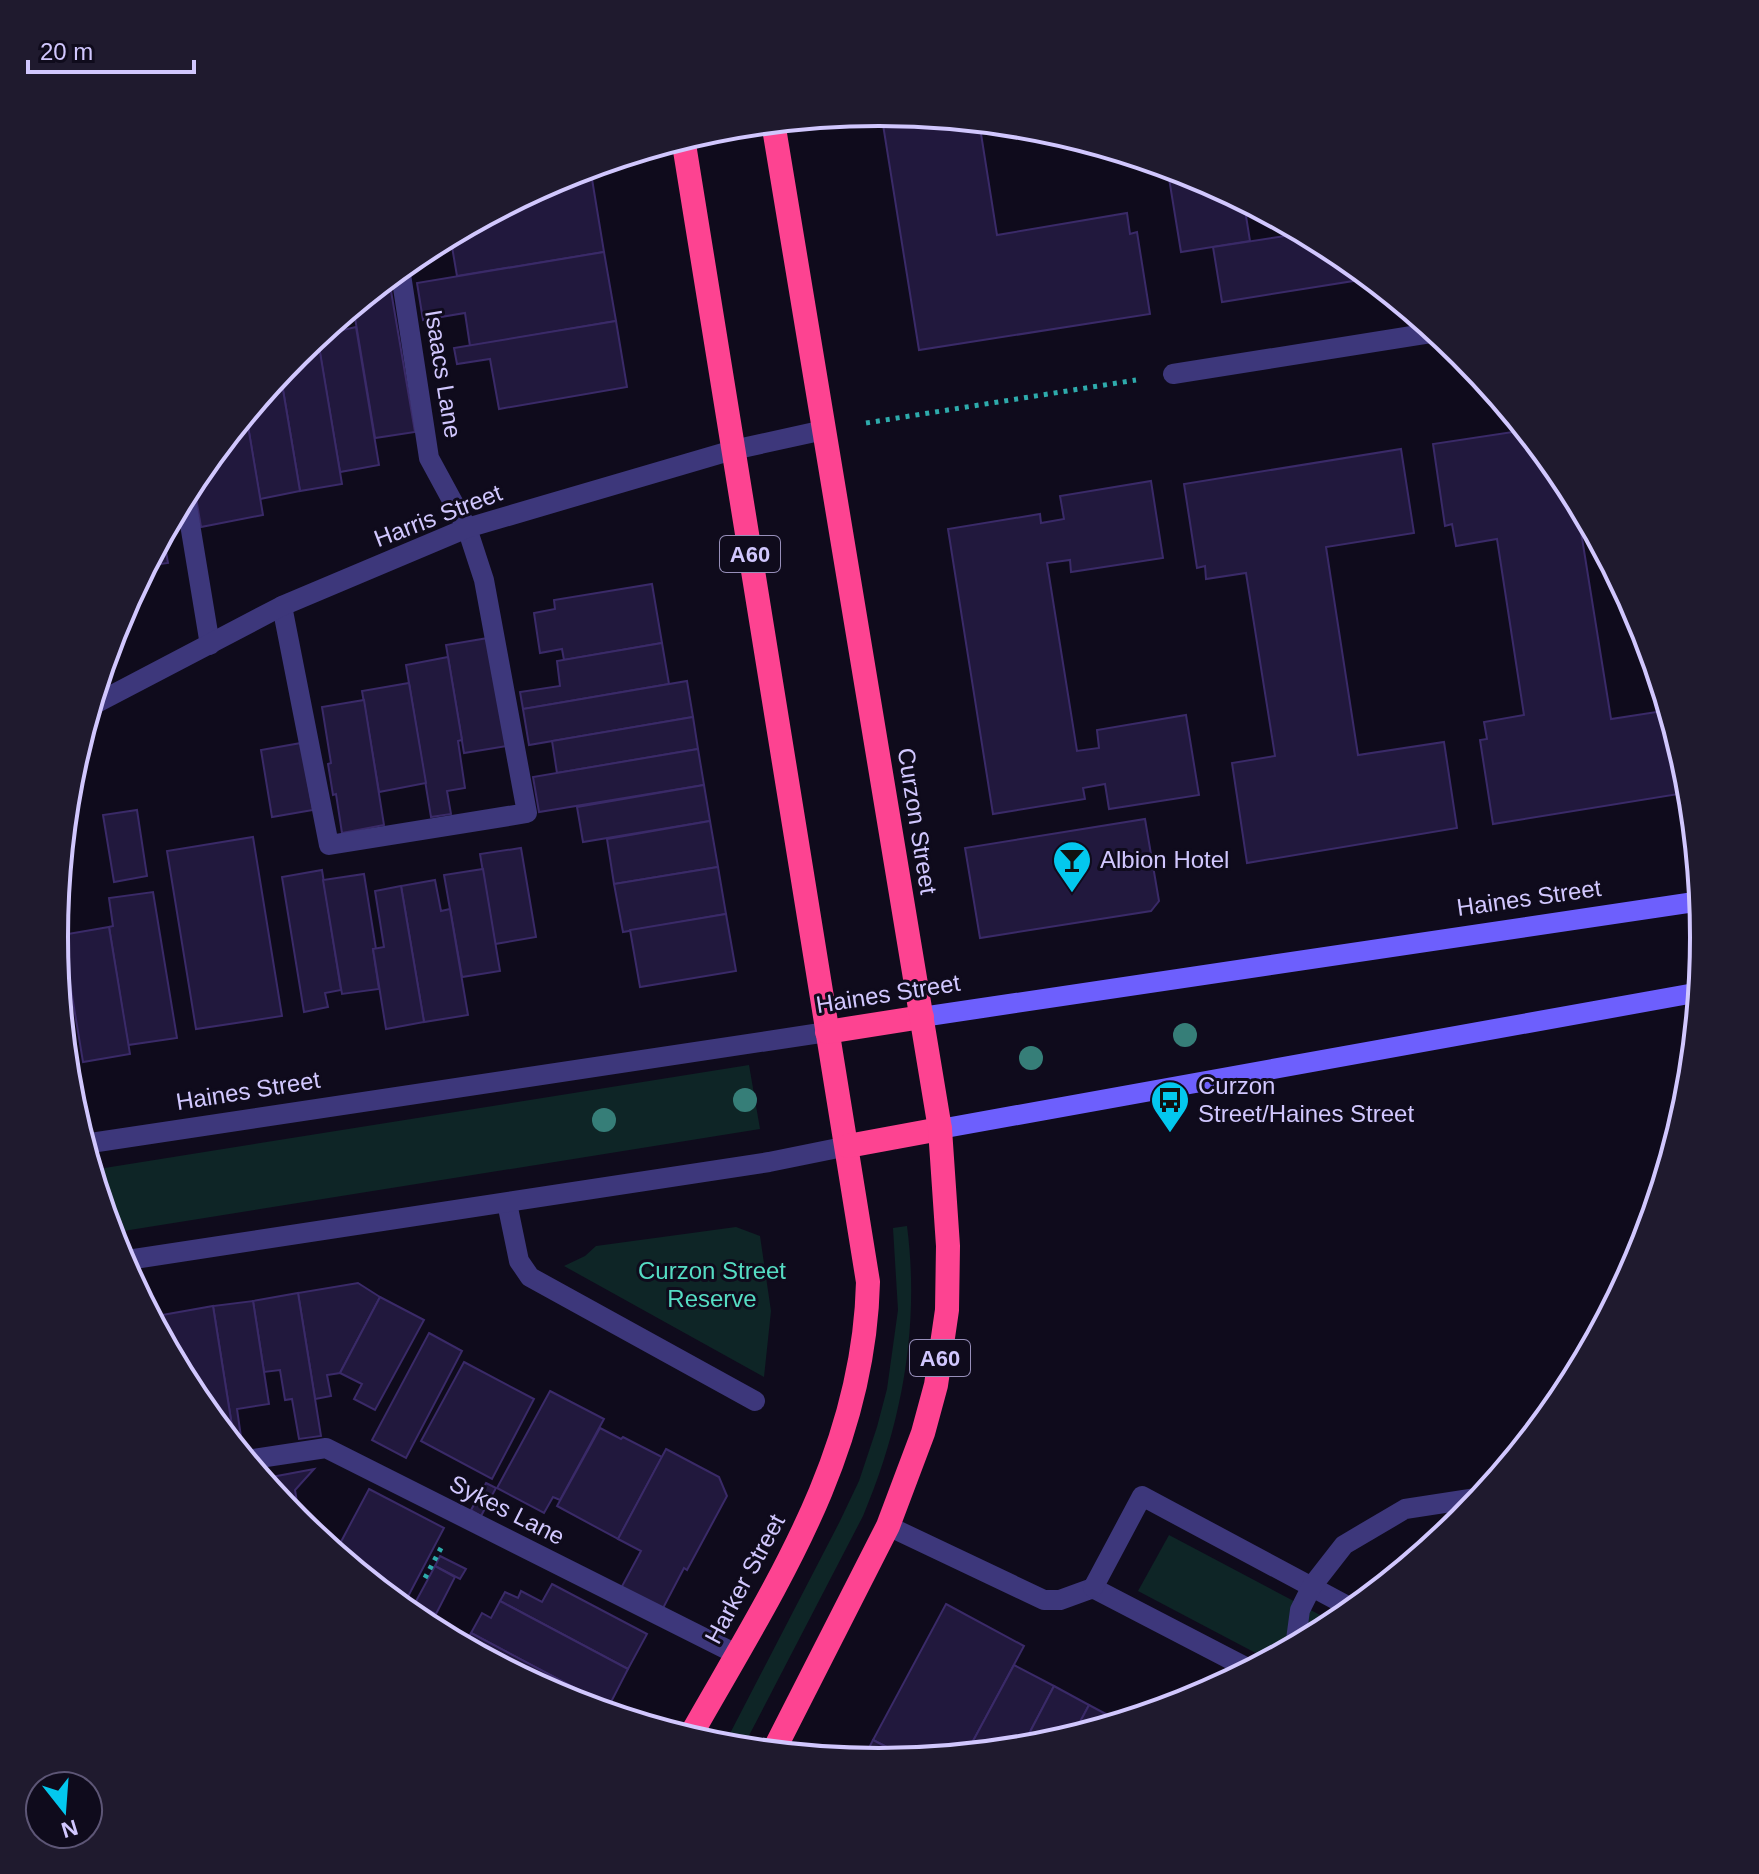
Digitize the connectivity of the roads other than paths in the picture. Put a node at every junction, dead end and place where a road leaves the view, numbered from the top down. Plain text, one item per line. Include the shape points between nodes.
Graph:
1 (775, 132) edge
2 (685, 149) edge
3 (402, 281) edge
4 (1423, 334) edge
5 (1173, 374) road end
6 (824, 430) junction
7 (733, 450) junction
8 (188, 513) edge
9 (467, 528) junction
10 (282, 606) junction
11 (210, 645) junction
12 (104, 699) edge
13 (1690, 903) edge
14 (1689, 994) edge
15 (922, 1017) junction
16 (827, 1032) junction
17 (940, 1129) junction
18 (95, 1142) edge
19 (848, 1146) junction
20 (507, 1203) junction
21 (135, 1259) edge
22 (755, 1401) dead end
23 (258, 1458) edge
24 (1463, 1500) edge
25 (888, 1526) junction
26 (1312, 1586) junction
27 (1093, 1588) junction
28 (1343, 1603) edge
29 (1297, 1633) edge
30 (736, 1654) junction
31 (1240, 1664) edge
32 (695, 1727) edge
33 (778, 1742) edge

1 - 6 highway, Curzon Street / A60
2 - 7 highway, A60
3 - 9 street, Isaacs Lane via 429,458
4 - 5 street
6 - 7 street, Harris Street
6 - 15 highway, Curzon Street / A60
7 - 9 street, Harris Street
7 - 16 highway, A60
8 - 11 street
9 - 10 street, Harris Street
9 - 10 street, Isaacs Lane via 484,580 527,813 329,845
10 - 11 street, Harris Street
11 - 12 street, Harris Street
13 - 15 street, Haines Street
14 - 17 street
15 - 16 highway, Haines Street
15 - 17 highway, Curzon Street / A60
16 - 18 street, Haines Street
16 - 19 highway, A60
17 - 19 highway
17 - 25 highway, Curzon Street / A60 via 947,1310 923,1433
19 - 20 street
19 - 30 highway, Harker Street / A60 via 868,1282 857,1389 823,1490
20 - 21 street
20 - 22 street via 519,1261 530,1277
23 - 30 street, Sykes Lane via 326,1448
24 - 26 street via 1405,1509 1344,1545
25 - 27 street via 1044,1600
25 - 33 highway, A60
26 - 27 street via 1142,1496
26 - 28 street
26 - 29 street via 1300,1610
27 - 31 street
30 - 32 highway, Harker Street / A60

